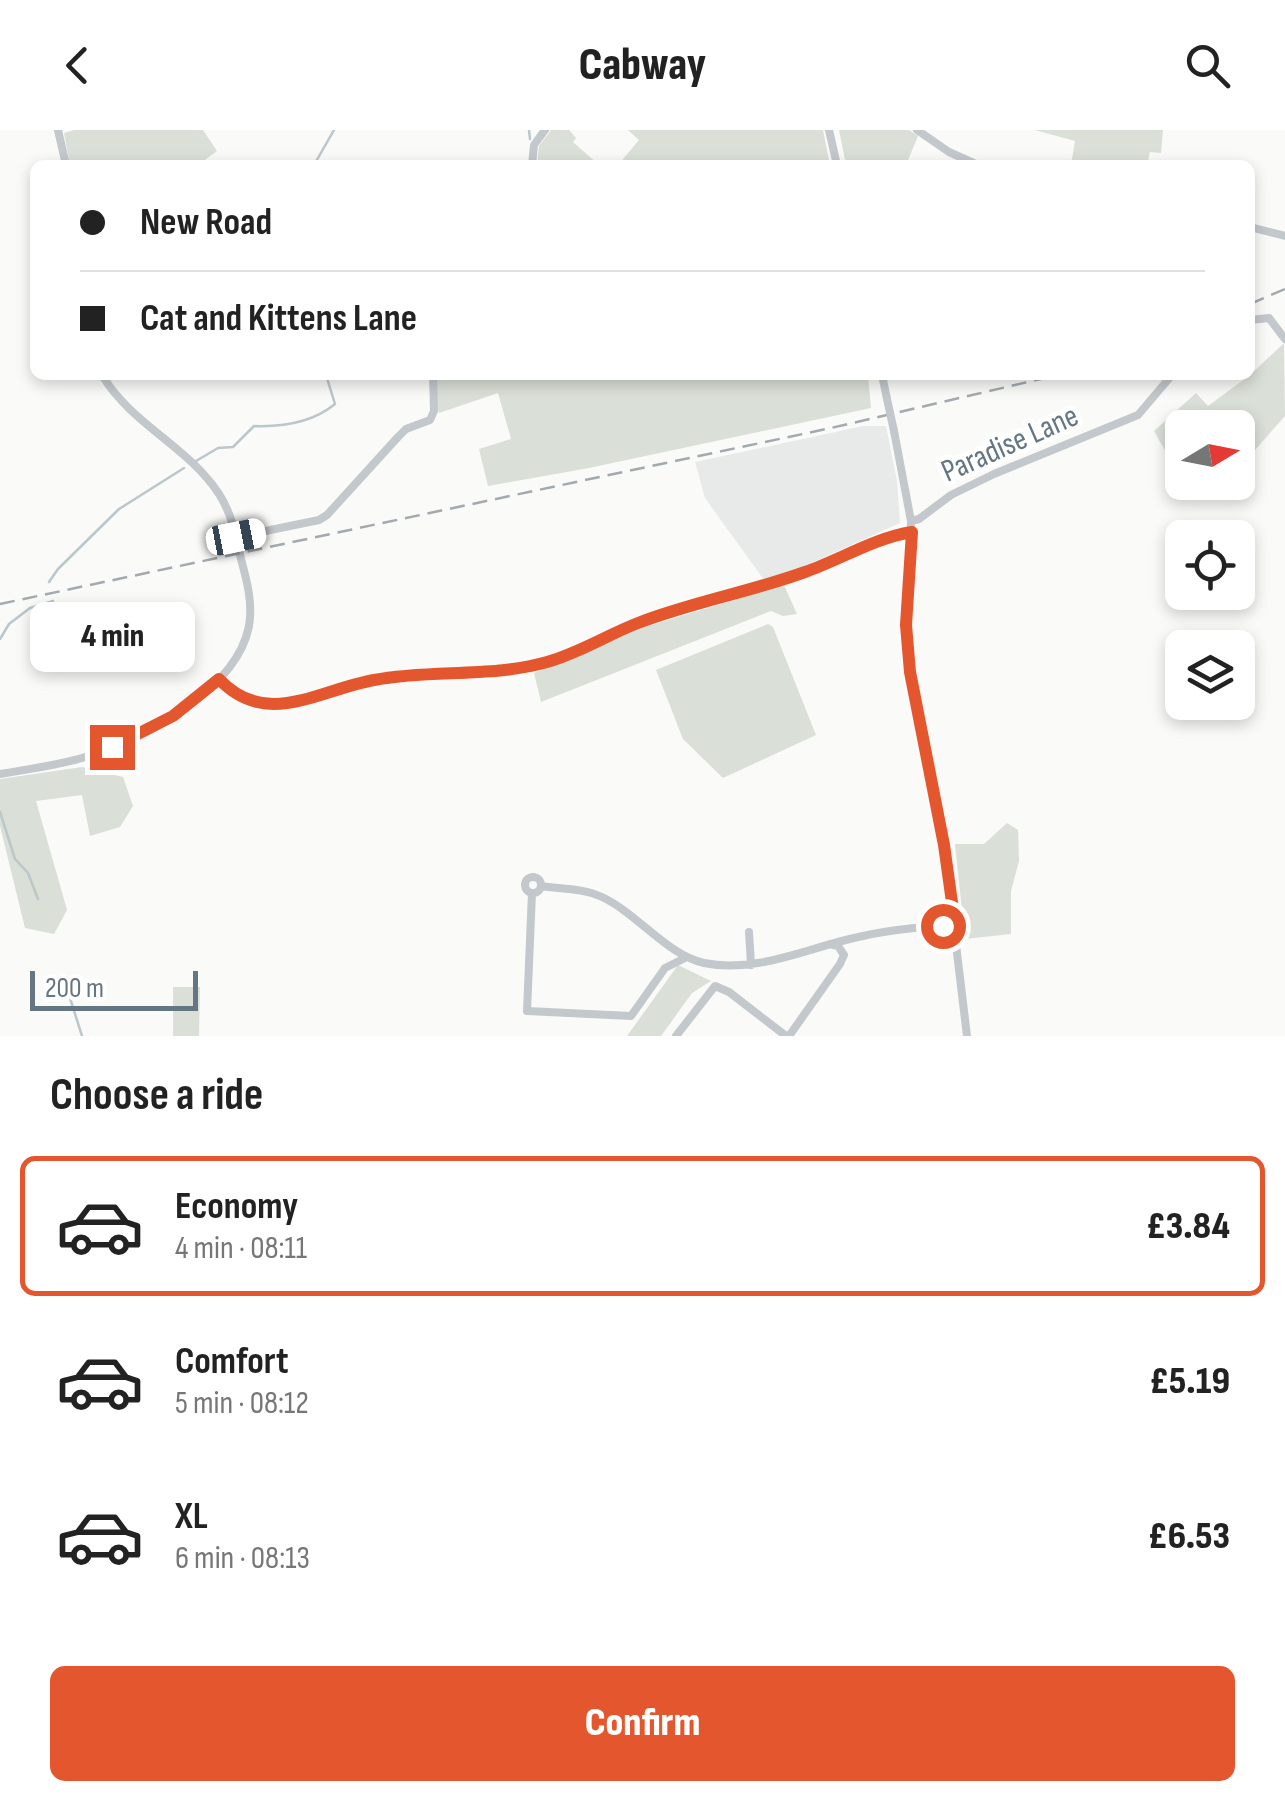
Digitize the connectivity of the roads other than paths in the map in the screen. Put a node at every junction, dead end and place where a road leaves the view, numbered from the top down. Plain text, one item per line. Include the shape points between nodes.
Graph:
1 (58, 130) edge
2 (545, 130) edge
3 (830, 130) edge
4 (917, 130) edge
5 (65, 160) edge
6 (533, 160) edge
7 (836, 160) edge
8 (967, 160) edge
9 (1255, 227) edge
10 (1285, 236) edge
11 (1255, 319) edge
12 (1285, 339) edge
13 (106, 380) edge
14 (433, 380) edge
15 (883, 380) edge
16 (1168, 380) edge
17 (911, 521) junction
18 (912, 532) junction
19 (236, 537) junction
20 (219, 679) junction
21 (0, 774) edge
22 (541, 886) junction
23 (532, 893) junction
24 (955, 924) junction
25 (748, 932) dead end
26 (664, 942) junction
27 (830, 944) junction
28 (684, 958) junction
29 (668, 965) junction
30 (751, 965) junction
31 (676, 1036) edge
32 (788, 1036) edge
33 (967, 1036) edge

1 - 5 street
2 - 6 street
3 - 7 street
4 - 8 street
9 - 10 street
11 - 12 street via 1269,318
13 - 19 street via 215,488
14 - 19 street via 430,420 398,436 327,515
15 - 17 street, bridge
16 - 17 street, Paradise Lane via 1138,415 994,474
17 - 18 street
18 - 20 street via 638,623 540,664 386,678 279,705 247,701
18 - 24 street via 910,672
19 - 20 street via 249,628
20 - 21 street via 134,738 92,755
22 - 23 street
22 - 23 street via 537,877 528,878 525,887
22 - 26 street via 602,897
23 - 29 street via 527,1011 631,1016
24 - 27 street
24 - 33 street
25 - 30 street
26 - 28 street
26 - 29 street
27 - 30 street
27 - 32 street via 844,954 840,964
28 - 29 street
28 - 30 street
31 - 32 street via 715,986

